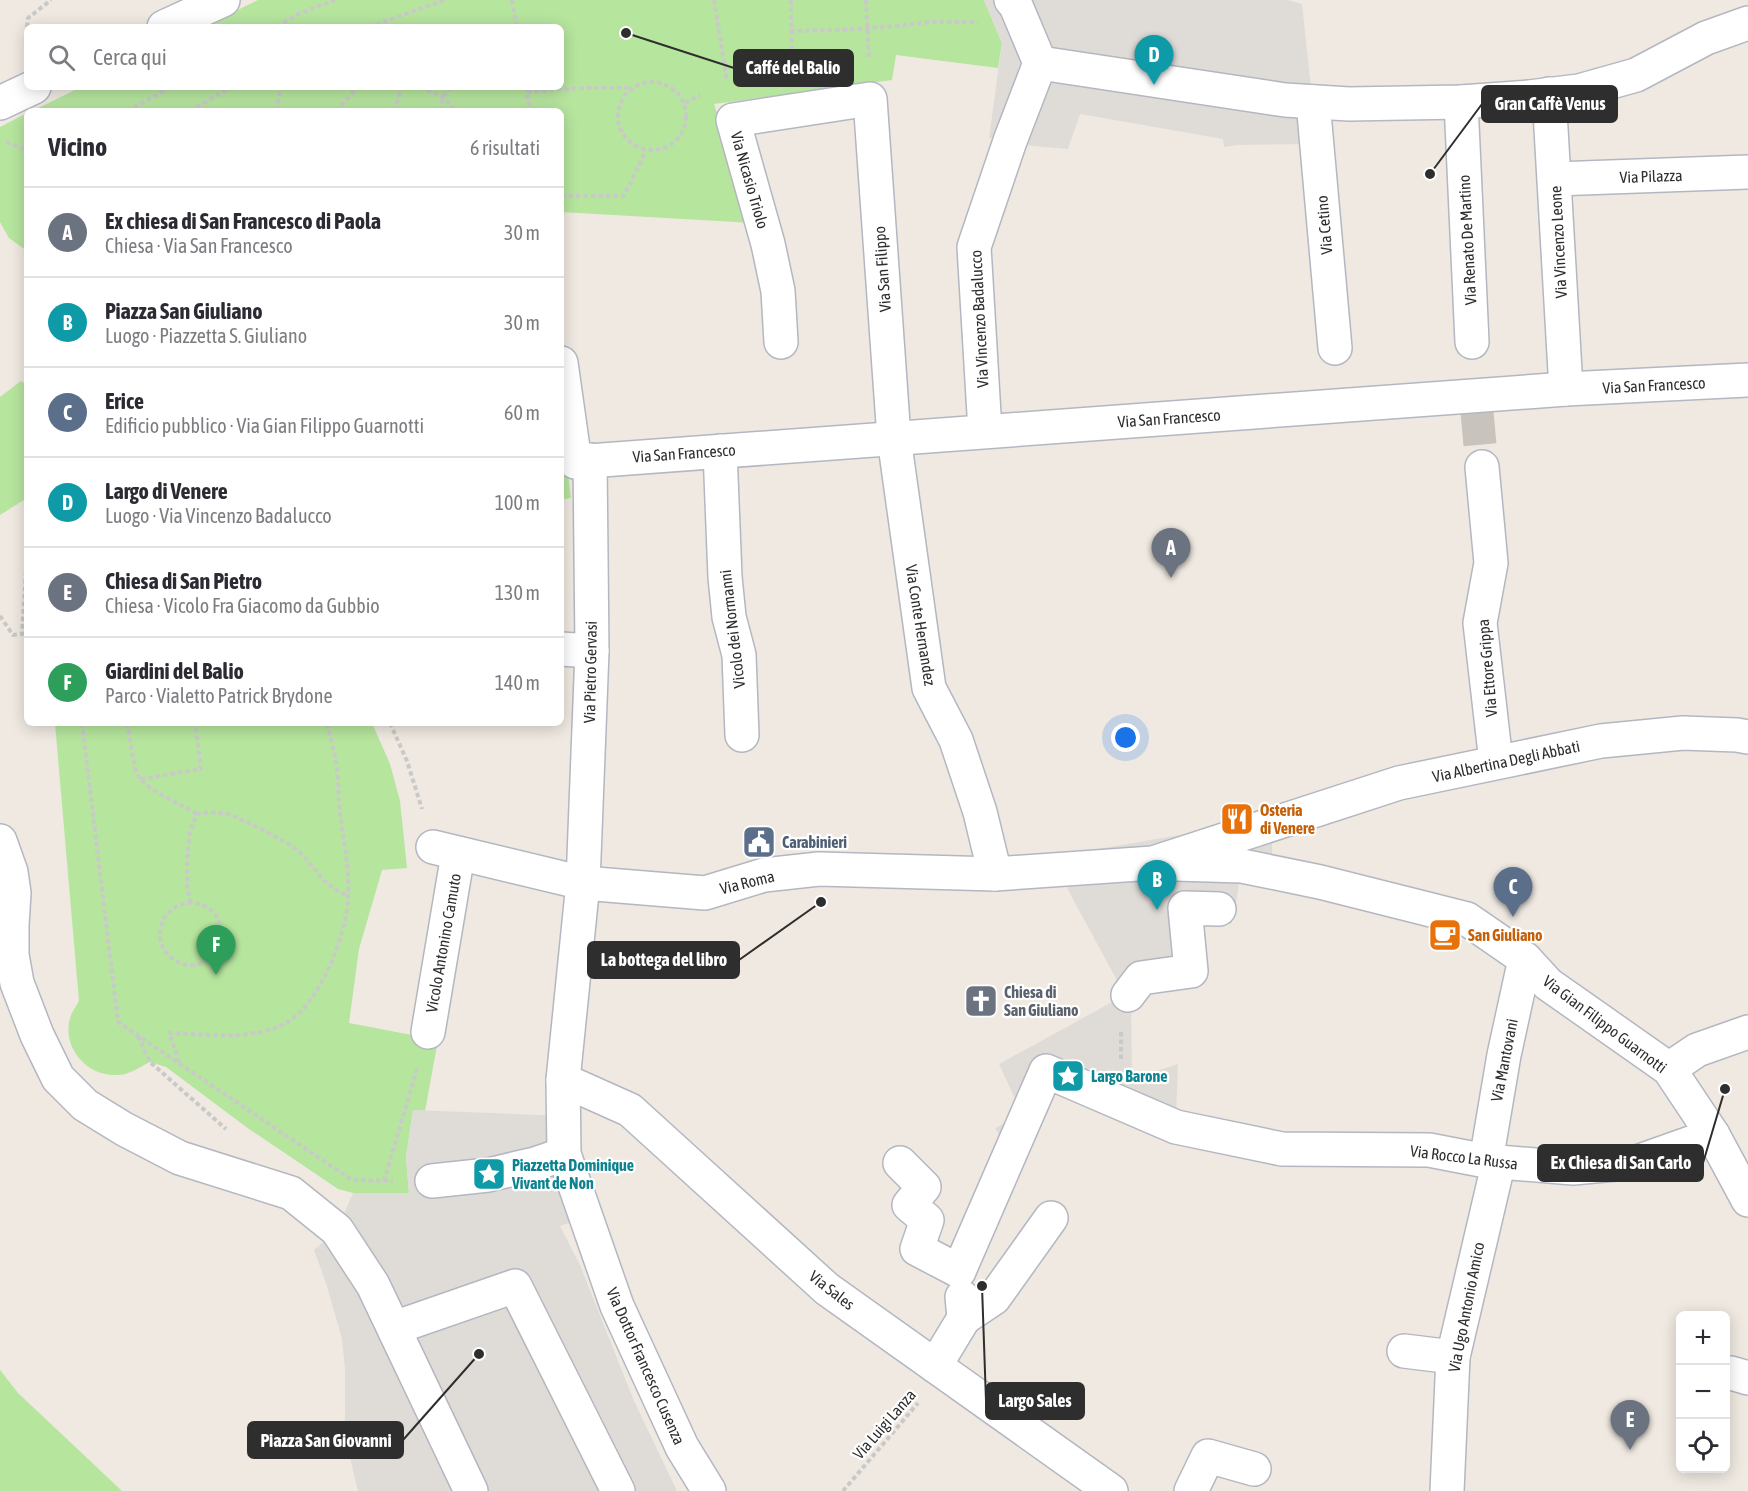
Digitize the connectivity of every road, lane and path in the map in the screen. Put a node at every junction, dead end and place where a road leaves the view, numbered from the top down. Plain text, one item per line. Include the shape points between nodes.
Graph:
1 (51, 0) edge
2 (223, 0) edge
3 (335, 0) edge
4 (445, 0) edge
5 (512, 0) edge
6 (714, 0) edge
7 (791, 0) edge
8 (866, 0) edge
9 (1011, 0) edge
10 (929, 21) dead end
11 (1748, 23) edge
12 (27, 24) edge
13 (171, 24) edge
14 (282, 24) edge
15 (377, 24) edge
16 (516, 24) edge
17 (867, 28) junction
18 (790, 31) junction
19 (1040, 63) junction
20 (792, 78) dead end
21 (631, 88) junction
22 (564, 89) edge
23 (28, 90) edge
24 (166, 90) edge
25 (226, 90) edge
26 (280, 90) edge
27 (355, 90) edge
28 (401, 90) edge
29 (426, 90) edge
30 (450, 90) edge
31 (526, 90) edge
32 (728, 91) dead end
33 (1549, 94) junction
34 (443, 98) junction
35 (870, 99) junction
36 (1313, 102) junction
37 (1461, 102) junction
38 (0, 103) edge
39 (132, 108) edge
40 (195, 108) edge
41 (277, 108) edge
42 (339, 108) edge
43 (395, 108) edge
44 (441, 108) edge
45 (453, 108) edge
46 (529, 108) edge
47 (0, 135) edge
48 (24, 149) edge
49 (646, 151) junction
50 (1748, 172) edge
51 (1555, 180) junction
52 (564, 196) edge
53 (781, 342) dead end
54 (1472, 342) dead end
55 (1335, 348) dead end
56 (1748, 380) edge
57 (564, 384) edge
58 (1566, 389) junction
59 (985, 431) junction
60 (894, 438) junction
61 (720, 451) junction
62 (590, 460) junction
63 (1482, 467) tunnel mouth
64 (24, 603) edge
65 (0, 616) edge
66 (577, 650) edge
67 (82, 726) edge
68 (128, 726) edge
69 (195, 726) edge
70 (328, 726) edge
71 (391, 726) edge
72 (742, 735) dead end
73 (1748, 737) edge
74 (1496, 762) junction
75 (140, 779) junction
76 (197, 814) junction
77 (0, 841) edge
78 (446, 851) junction
79 (1153, 863) junction
80 (995, 874) junction
81 (583, 883) junction
82 (348, 896) junction
83 (191, 903) junction
84 (1219, 909) dead end
85 (1524, 959) junction
86 (1128, 995) joint
87 (428, 1032) joint
88 (1748, 1032) edge
89 (179, 1063) junction
90 (1669, 1069) junction
91 (563, 1080) junction
92 (1121, 1103) junction
93 (1713, 1136) junction
94 (564, 1154) junction
95 (1492, 1161) junction
96 (900, 1163) dead end
97 (384, 1180) junction
98 (432, 1181) joint
99 (1748, 1200) edge
100 (1051, 1218) dead end
101 (959, 1271) junction
102 (964, 1318) junction
103 (394, 1328) junction
104 (1404, 1351) dead end
105 (1453, 1357) junction
106 (940, 1369) junction
107 (1254, 1469) dead end
108 (471, 1491) edge
109 (618, 1491) edge
110 (709, 1491) edge
111 (843, 1491) edge
112 (1111, 1491) edge
113 (1191, 1491) edge
114 (1447, 1491) edge

1 - 12 path via 28,18
2 - 13 street
3 - 14 path
4 - 15 path
5 - 16 path
6 - 32 path
7 - 18 path
8 - 17 path
9 - 19 street
10 - 17 path
11 - 33 street via 1706,38 1636,75 1579,91
17 - 18 path
17 - 35 path
18 - 20 path
19 - 36 street
19 - 59 street, Via Vincenzo Badalucco via 974,247
21 - 22 path
21 - 49 path via 617,110 619,129 630,143
21 - 49 path via 657,81 674,88 685,103 687,121 679,138 664,148
23 - 38 street
24 - 39 path
25 - 40 path
26 - 41 path
27 - 42 path
28 - 43 path
29 - 34 path
30 - 34 path
31 - 46 path
33 - 37 street
33 - 51 street, Via Vincenzo Leone
34 - 44 path
34 - 45 path
35 - 53 street, Via Nicasio Triolo via 733,120 768,244 778,291
35 - 60 street, Via San Filippo
36 - 37 street
36 - 55 street, Via Cetino
37 - 54 street, Via Renato De Martino
47 - 48 path via 8,144
49 - 52 path via 624,196
50 - 51 street, Via Pilazza
51 - 58 street, Via Vincenzo Leone
56 - 58 street, Via San Francesco
57 - 62 street via 575,462
58 - 59 street, Via San Francesco
59 - 60 street, Via San Francesco
60 - 61 street, Via San Francesco
60 - 80 street, Via Conte Hernandez via 929,688 956,740 981,812
61 - 62 street, Via San Francesco
61 - 72 street, Vicolo dei Normanni via 725,577 729,617 739,655
62 - 66 street, Via Pietro Gervasi
63 - 74 street, Via Ettore Grippa via 1491,563 1480,623
64 - 65 path via 22,634 13,635
66 - 81 street, Via Pietro Gervasi
67 - 89 path via 118,1022
68 - 75 path
69 - 75 path via 201,769
70 - 82 path via 336,764
71 - 78 path
73 - 74 street, Via Albertina Degli Abbati via 1683,733 1613,740
74 - 79 street, Via Albertina Degli Abbati via 1399,783
75 - 76 path
76 - 82 path via 232,815 277,838 296,849 318,875
76 - 83 path via 190,831 187,860
77 - 103 street via 14,893 12,955 17,983 58,1078 85,1105 180,1158 291,1193 337,1230 373,1285
78 - 81 street, Via Roma
78 - 87 street, Vicolo Antonino Camuto
79 - 80 street, Via Roma
79 - 85 street, Via Gian Filippo Guarnotti via 1242,866 1467,919
80 - 81 street, Via Roma via 819,869 764,875 705,893
81 - 91 street, Via Dottor Francesco Cusenza
82 - 89 path via 338,945 322,982 305,1007 286,1023 258,1033 169,1033
83 - 83 path via 174,908 162,921 160,938 167,955 182,964 200,964 215,955 222,939 220,921 208,907
84 - 86 street via 1185,908 1191,971 1141,978
85 - 90 street, Via Gian Filippo Guarnotti via 1548,984
85 - 95 street, Via Mantovani via 1504,1055
86 - 92 path via 1120,1015
87 - 97 path
88 - 90 street via 1697,1050
89 - 97 path via 352,1179
90 - 93 street, Via Gian Filippo Guarnotti
91 - 94 street, Via Dottor Francesco Cusenza
91 - 106 street, Via Sales via 630,1110 828,1289
92 - 95 street, Via Rocco La Russa via 1176,1127 1282,1149 1429,1150
92 - 101 street, Via Rocco La Russa via 1046,1071
93 - 95 street, Via Rocco La Russa via 1637,1162 1573,1168
93 - 99 street, Via Gian Filippo Guarnotti
94 - 98 street via 488,1175
94 - 110 street, Via Dottor Francesco Cusenza via 616,1306 682,1447
95 - 105 street, Via Ugo Antonio Amico
96 - 101 street via 924,1187 909,1205 927,1220 917,1249
97 - 98 path
100 - 102 street via 994,1298
101 - 102 street
102 - 106 street
103 - 108 street
103 - 109 street via 515,1286
104 - 105 street
105 - 114 street, Via Ugo Antonio Amico
106 - 111 path, Via Luigi Lanza
106 - 112 street, Via Sales
107 - 113 street via 1208,1456

